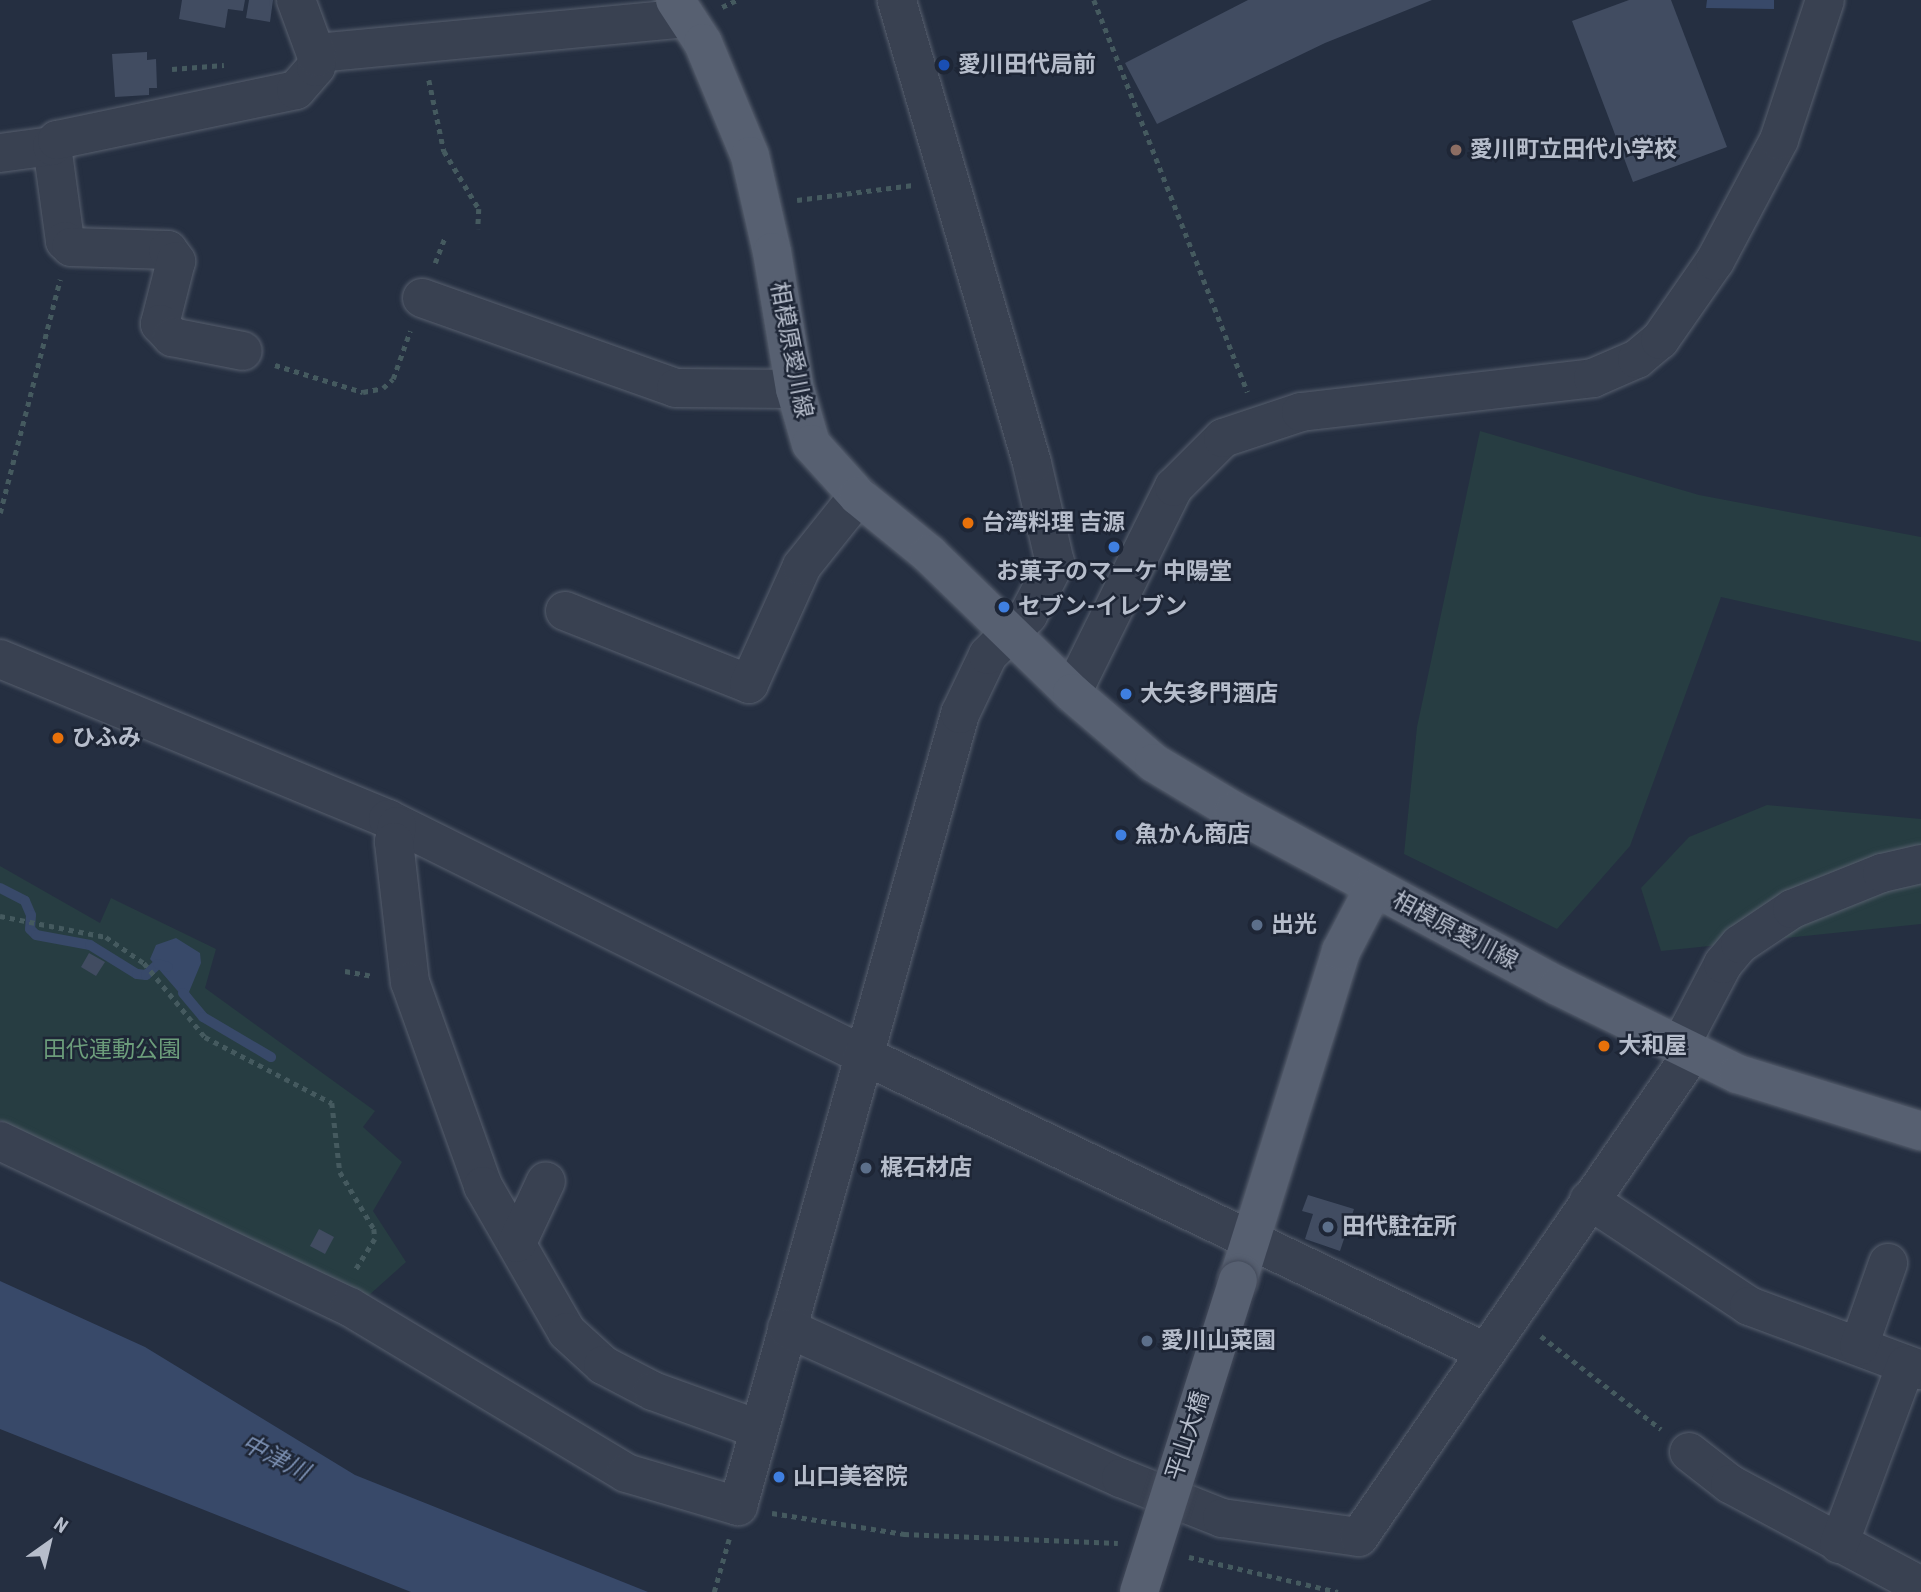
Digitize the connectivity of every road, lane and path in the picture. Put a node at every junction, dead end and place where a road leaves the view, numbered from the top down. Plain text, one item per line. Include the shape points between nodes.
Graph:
1 (296, 0) edge
2 (897, 0) edge
3 (1094, 0) edge
4 (1825, 0) edge
5 (681, 9) edge
6 (424, 44) junction
7 (317, 53) junction
8 (52, 146) junction
9 (0, 153) edge
10 (948, 180) junction
11 (761, 205) junction
12 (478, 229) dead end
13 (444, 237) dead end
14 (71, 247) junction
15 (422, 298) junction
16 (243, 351) joint
17 (795, 389) junction
18 (1260, 422) junction
19 (858, 496) junction
20 (0, 513) edge
21 (587, 610) dead end
22 (1008, 635) junction
23 (0, 659) edge
24 (1072, 693) junction
25 (397, 826) junction
26 (1921, 864) edge
27 (1374, 888) junction
28 (0, 916) edge
29 (1687, 1049) junction
30 (863, 1055) junction
31 (1921, 1131) edge
32 (0, 1141) edge
33 (546, 1181) dead end
34 (1589, 1200) junction
35 (1249, 1242) junction
36 (517, 1243) junction
37 (1882, 1274) dead end
38 (1238, 1280) joint
39 (338, 1301) junction
40 (1511, 1311) junction
41 (788, 1328) junction
42 (1859, 1346) junction
43 (1485, 1352) junction
44 (1913, 1367) edge
45 (758, 1429) junction
46 (1689, 1452) joint
47 (738, 1506) junction
48 (1839, 1544) junction
49 (1128, 1545) dead end
50 (1178, 1555) dead end
51 (1921, 1586) edge
52 (714, 1592) edge
53 (1139, 1592) edge
54 (1338, 1592) edge

1 - 7 street
2 - 10 street
3 - 18 path
4 - 18 street via 1779,140 1743,213 1680,315 1637,359 1593,378 1301,412
5 - 6 street
5 - 11 main road, 相模原愛川線 via 703,43 740,123
6 - 7 street
6 - 12 path via 444,151 479,209
7 - 8 street via 316,67 296,90 57,140
8 - 9 street
8 - 14 street via 65,241
10 - 11 path
10 - 22 street via 1054,551 1055,563 1040,596
11 - 17 main road, 相模原愛川線
13 - 15 path
14 - 16 street via 168,250 176,261 160,324 172,337
14 - 20 path
15 - 16 path via 393,379 383,388 363,392
15 - 17 street via 676,388
17 - 19 main road, 相模原愛川線 via 811,444
18 - 24 street via 1223,438 1174,487
19 - 21 street via 802,566 749,684
19 - 22 main road, 相模原愛川線 via 929,554
22 - 24 main road, 相模原愛川線
22 - 30 street via 988,655 960,714
23 - 25 street
24 - 27 main road, 相模原愛川線 via 1154,763
25 - 30 street
25 - 36 street via 394,842 410,982 483,1186
26 - 29 street via 1882,873 1793,909 1740,943 1723,964
27 - 29 main road, 相模原愛川線
27 - 35 main road, 相模原愛川線 via 1342,951
28 - 39 path via 106,937 144,963 205,1037 332,1103 340,1172 374,1229 375,1239
29 - 31 main road, 相模原愛川線 via 1792,1093
29 - 34 street
30 - 35 street
30 - 41 street
32 - 39 street
33 - 36 street
34 - 40 street
34 - 42 street via 1749,1306
35 - 38 main road, 相模原愛川線
35 - 43 street
36 - 45 street via 567,1332 603,1365 653,1391
37 - 42 street
38 - 53 main road, 平山大橋, bridge
39 - 47 street via 626,1473
40 - 43 street
40 - 46 path
41 - 43 street via 1121,1478 1222,1518 1359,1537
41 - 45 street
42 - 44 street
44 - 48 street
45 - 47 street
46 - 48 street via 1730,1484
47 - 49 path via 904,1534
47 - 52 path
48 - 51 street
50 - 54 path

